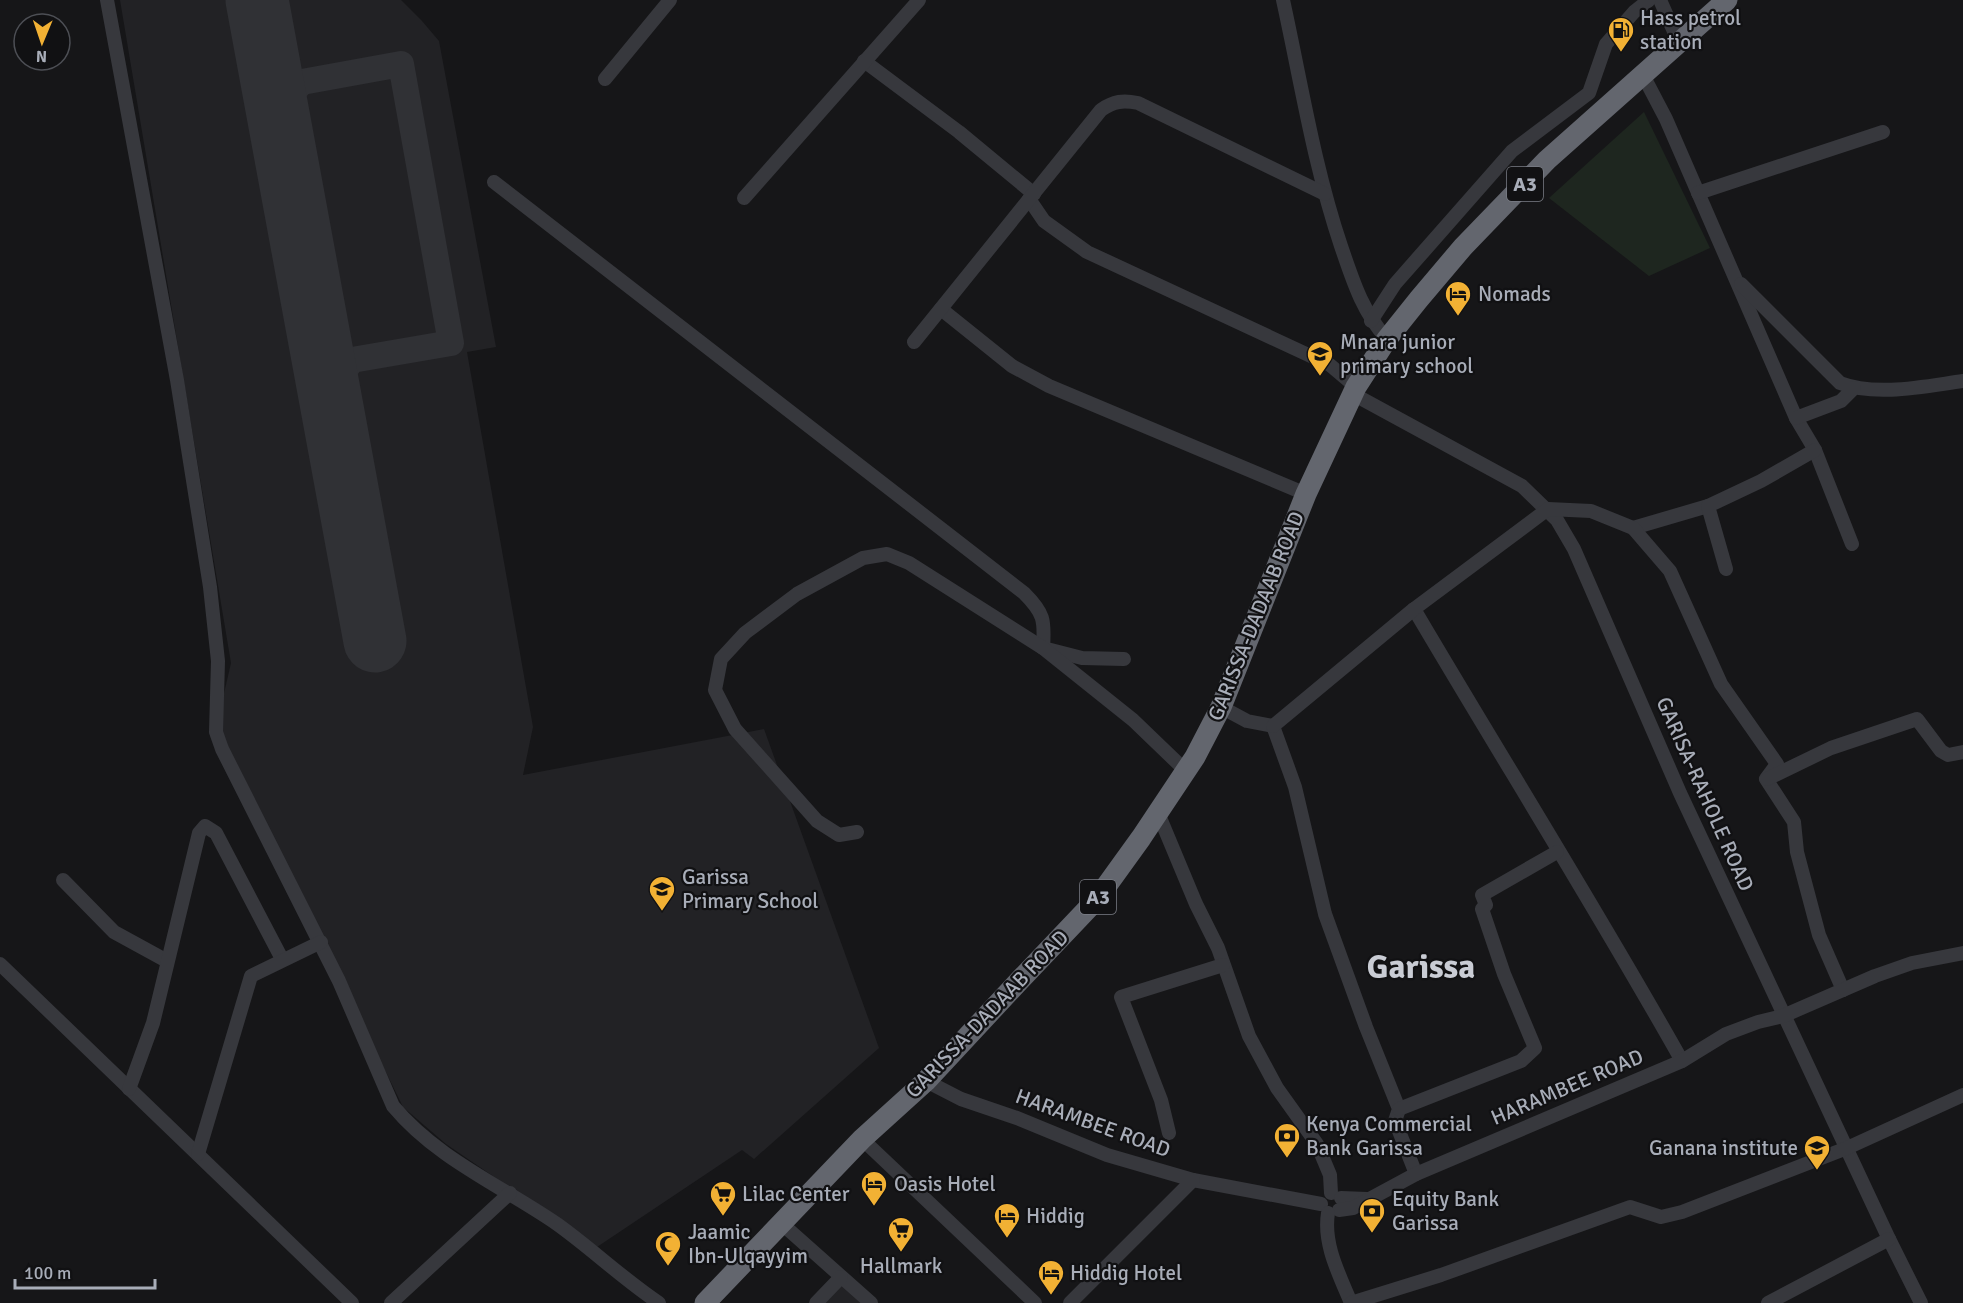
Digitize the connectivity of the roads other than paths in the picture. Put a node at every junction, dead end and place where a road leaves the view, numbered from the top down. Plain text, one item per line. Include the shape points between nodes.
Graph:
1 (107, 0) edge
2 (670, 0) edge
3 (919, 0) edge
4 (1283, 0) edge
5 (1649, 0) edge
6 (1660, 0) edge
7 (1727, 0) edge
8 (1680, 45) junction
9 (864, 61) junction
10 (1644, 77) junction
11 (605, 79) dead end
12 (1883, 132) dead end
13 (494, 182) dead end
14 (1698, 193) junction
15 (1325, 194) junction
16 (1031, 196) junction
17 (744, 198) dead end
18 (1733, 277) junction
19 (941, 309) junction
20 (1371, 321) junction
21 (1387, 339) junction
22 (914, 342) dead end
23 (1963, 381) edge
24 (1854, 388) junction
25 (1354, 391) junction
26 (1796, 418) junction
27 (1815, 450) junction
28 (1306, 494) junction
29 (1708, 506) junction
30 (1548, 509) junction
31 (1633, 528) junction
32 (1852, 544) dead end
33 (1726, 569) dead end
34 (1414, 609) junction
35 (1043, 648) junction
36 (1124, 659) dead end
37 (1221, 707) junction
38 (1273, 726) junction
39 (1963, 752) edge
40 (1186, 771) junction
41 (1766, 779) junction
42 (1158, 813) junction
43 (857, 832) dead end
44 (1557, 852) junction
45 (63, 880) dead end
46 (321, 942) junction
47 (1963, 953) edge
48 (282, 959) junction
49 (167, 961) junction
50 (0, 964) edge
51 (1223, 964) junction
52 (1843, 990) junction
53 (1784, 1016) junction
54 (1682, 1061) junction
55 (926, 1080) junction
56 (129, 1089) junction
57 (1963, 1095) edge
58 (1399, 1108) junction
59 (1169, 1133) dead end
60 (862, 1139) junction
61 (1847, 1148) junction
62 (198, 1154) junction
63 (1416, 1174) junction
64 (1193, 1180) junction
65 (510, 1193) junction
66 (1332, 1204) junction
67 (781, 1223) junction
68 (1888, 1239) junction
69 (841, 1277) junction
70 (352, 1303) edge
71 (391, 1303) edge
72 (659, 1303) edge
73 (705, 1303) edge
74 (816, 1303) edge
75 (871, 1303) edge
76 (1035, 1303) edge
77 (1070, 1303) edge
78 (1351, 1303) edge
79 (1768, 1303) edge
80 (1921, 1303) edge

1 - 46 street via 177,380 210,586 218,661 216,732
2 - 11 street
3 - 9 street
4 - 15 street
5 - 20 street via 1606,44 1589,93 1512,151 1395,284
6 - 8 street
7 - 8 highway, A3
8 - 10 highway, A3
9 - 16 street, GARISA-RAHOLE ROAD via 959,132
9 - 17 street
10 - 14 street
10 - 21 highway, A3 via 1547,160 1487,222
12 - 14 street
13 - 35 street via 1024,593 1040,608 1045,625
14 - 18 street
15 - 16 street via 1138,103 1124,100 1101,110
15 - 20 street via 1359,300
16 - 19 street
16 - 25 street, GARISA-RAHOLE ROAD via 1044,221 1087,252 1330,364
18 - 24 street via 1832,376
18 - 26 street
19 - 22 street
19 - 28 street via 1012,366 1049,386
20 - 21 street
21 - 25 highway, A3
23 - 24 street
24 - 26 street via 1841,400
25 - 28 highway, GARISSA-DADAAB ROAD / A3
25 - 30 street, GARISA-RAHOLE ROAD via 1496,470
26 - 27 street
27 - 29 street via 1761,482
27 - 32 street
28 - 37 highway, GARISSA-DADAAB ROAD / A3
29 - 31 street
29 - 33 street
30 - 31 street via 1591,511
30 - 34 street
30 - 53 street, GARISA-RAHOLE ROAD via 1574,549 1680,793
31 - 41 street via 1670,571 1721,684 1777,765
34 - 38 street
34 - 44 street
35 - 36 street via 1082,658
35 - 40 street via 1133,720
35 - 43 street via 909,563 887,554 863,558 807,589 745,633 721,659 716,690 735,729 817,821 838,835
37 - 38 street via 1247,721
37 - 40 highway, GARISSA-DADAAB ROAD / A3
38 - 58 street via 1295,787 1325,914
39 - 41 street via 1948,755 1941,751 1917,719 1831,748
40 - 42 highway, GARISSA-DADAAB ROAD / A3
41 - 52 street via 1794,822 1797,852 1819,935
42 - 51 street
42 - 55 highway, GARISSA-DADAAB ROAD / A3 via 1097,899
44 - 54 street
44 - 58 street via 1482,894 1482,909 1504,974 1535,1048 1521,1060
45 - 49 street via 114,932
46 - 48 street
46 - 65 street via 393,1106 443,1152
47 - 52 street, HARAMBEE ROAD via 1912,963
48 - 49 street via 216,833 205,826
48 - 62 street via 251,976
49 - 56 street via 153,1023
50 - 56 street
51 - 59 street via 1121,997 1161,1100
51 - 66 street via 1249,1036 1277,1088 1317,1144 1330,1175
52 - 53 street, HARAMBEE ROAD
53 - 54 street, HARAMBEE ROAD via 1726,1034
53 - 61 street, GARISA-RAHOLE ROAD
54 - 63 street, HARAMBEE ROAD
55 - 60 highway, GARISSA-DADAAB ROAD / A3
55 - 64 street, HARAMBEE ROAD via 961,1099 1107,1155
56 - 62 street
57 - 61 street
58 - 63 street via 1395,1121
60 - 67 highway, GARISSA-DADAAB ROAD / A3
60 - 76 street
61 - 68 street, GARISA-RAHOLE ROAD
61 - 78 street via 1670,1216 1630,1207
62 - 70 street
63 - 66 street, HARAMBEE ROAD via 1367,1199
64 - 66 street, HARAMBEE ROAD
64 - 77 street
65 - 71 street
65 - 72 street
66 - 78 street via 1327,1235
67 - 69 street
67 - 73 highway, GARISSA-DADAAB ROAD / A3
68 - 79 street
68 - 80 street, GARISA-RAHOLE ROAD
69 - 74 street
69 - 75 street

